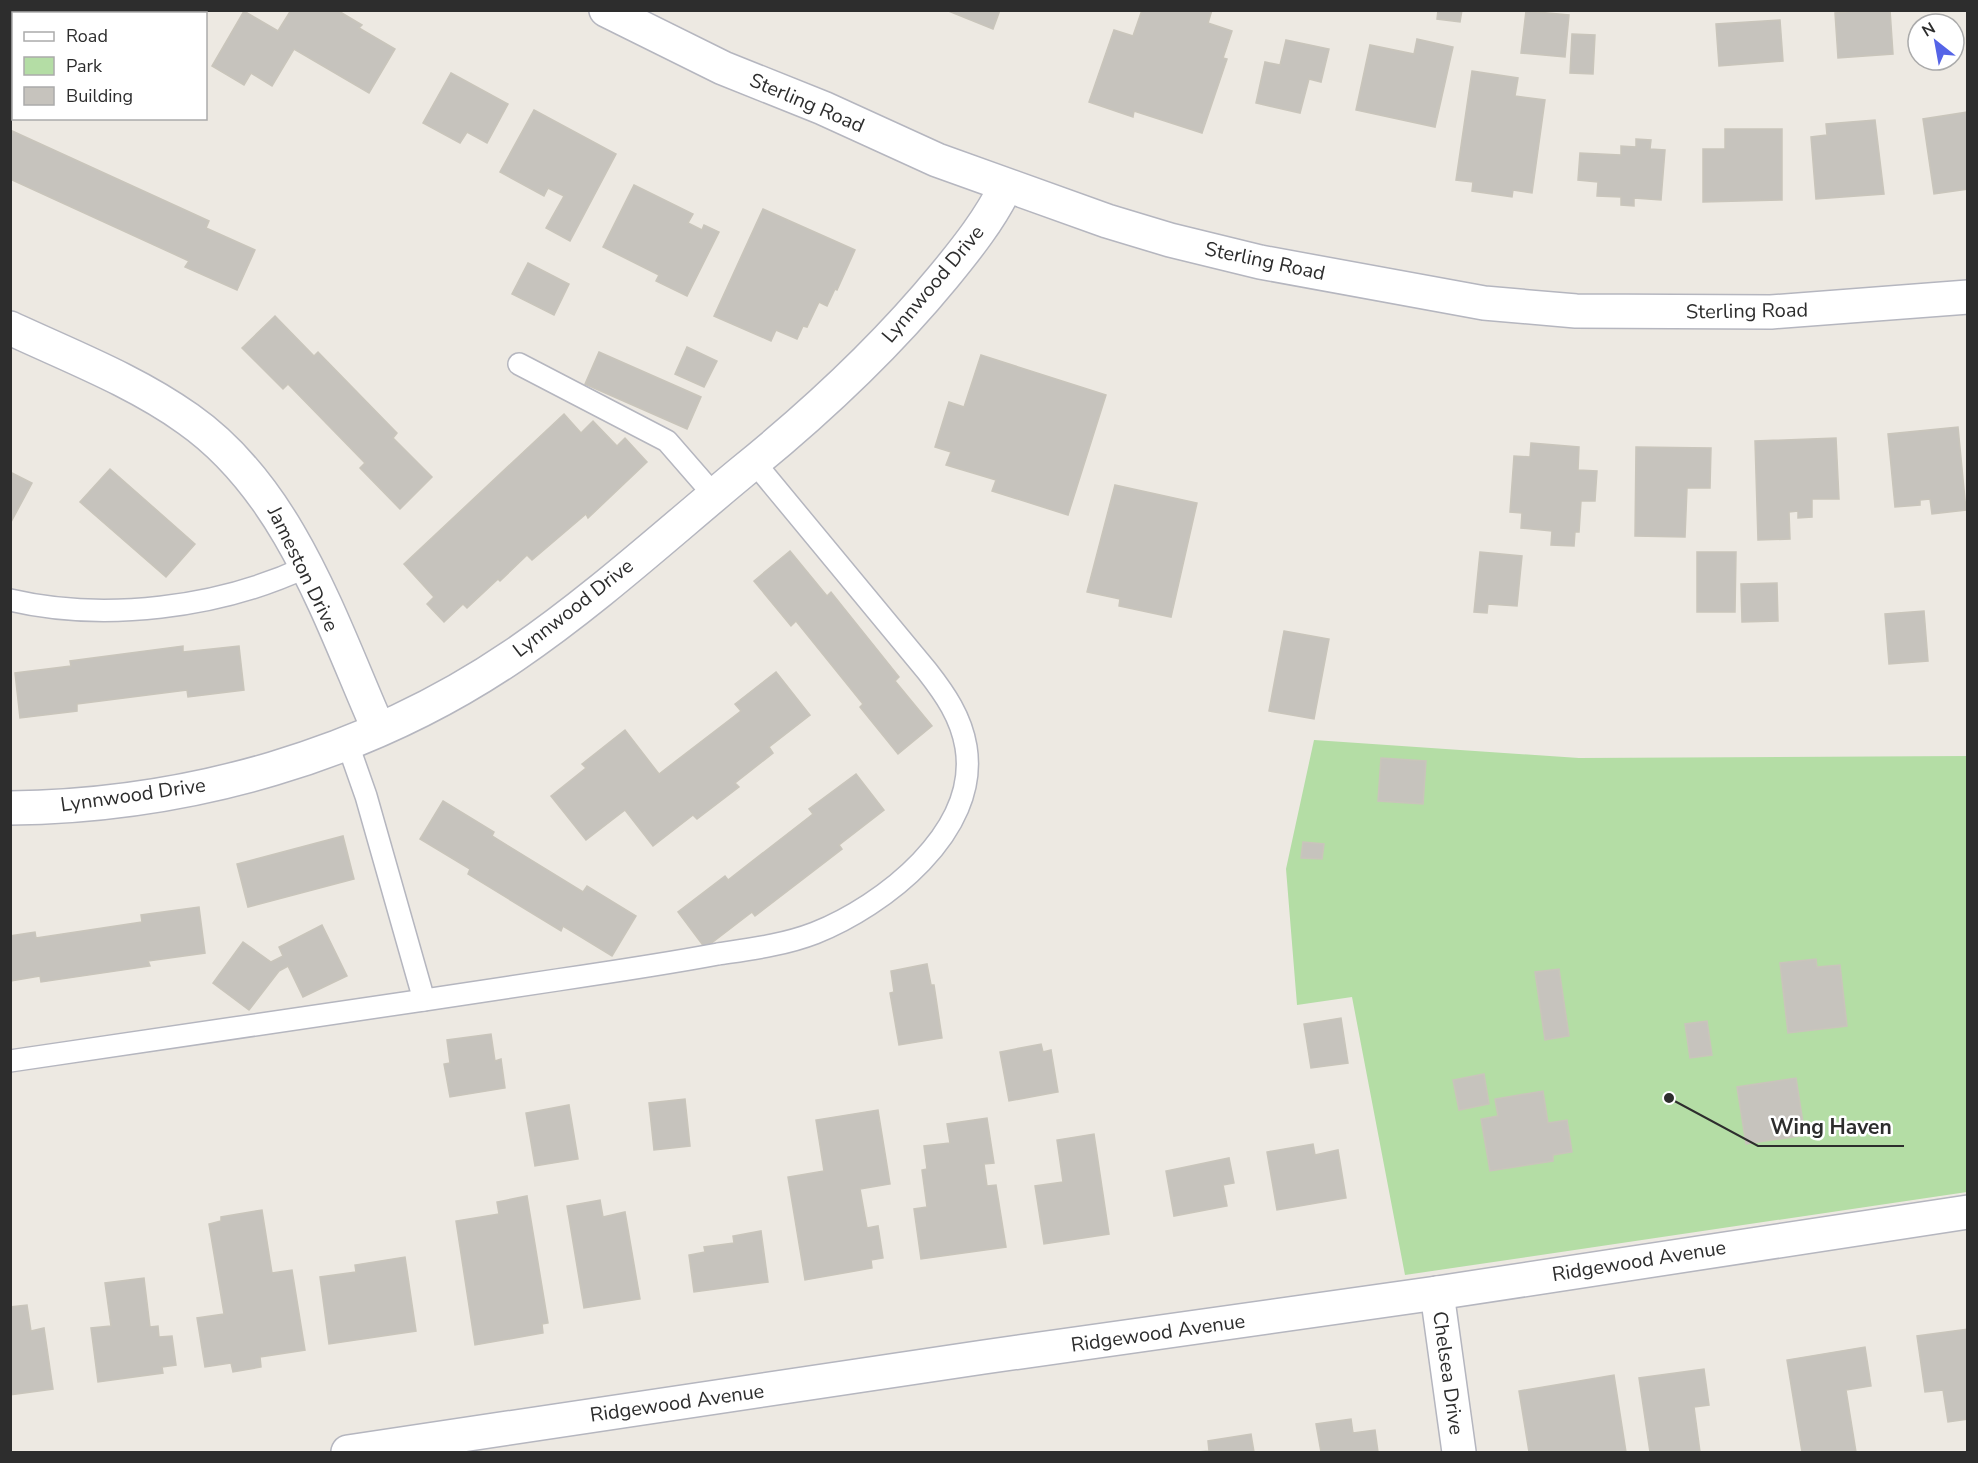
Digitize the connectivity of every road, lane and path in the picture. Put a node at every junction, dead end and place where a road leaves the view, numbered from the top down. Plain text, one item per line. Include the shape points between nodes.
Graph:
1 (606, 10) edge
2 (1006, 186) junction
3 (1968, 297) edge
4 (10, 327) edge
5 (519, 364) dead end
6 (754, 462) junction
7 (714, 495) junction
8 (306, 567) junction
9 (10, 600) edge
10 (378, 728) junction
11 (347, 742) junction
12 (10, 808) edge
13 (424, 1000) junction
14 (10, 1061) edge
15 (1968, 1212) edge
16 (1437, 1293) junction
17 (348, 1452) edge
18 (1459, 1452) edge

1 - 2 street, Sterling Road via 746,78
2 - 3 street, Sterling Road via 1170,240 1260,262 1416,292 1527,308 1771,312
2 - 6 street, Lynnwood Drive via 969,244 889,339
4 - 8 street, Jameston Drive via 166,404 212,437 262,489
5 - 7 lane via 667,441
6 - 7 street, Lynnwood Drive
6 - 13 lane via 869,598 955,712 966,748 967,767 961,800 950,825 900,881 862,908 813,933 772,945
7 - 10 street, Lynnwood Drive via 570,614 510,658 439,700
8 - 9 lane via 247,589 124,611 75,612
8 - 10 street, Jameston Drive
10 - 11 street, Lynnwood Drive
11 - 12 street, Lynnwood Drive via 284,766 191,788 104,803
11 - 13 lane
13 - 14 lane
15 - 16 street, Ridgewood Avenue
16 - 17 street, Ridgewood Avenue
16 - 18 street, Chelsea Drive

